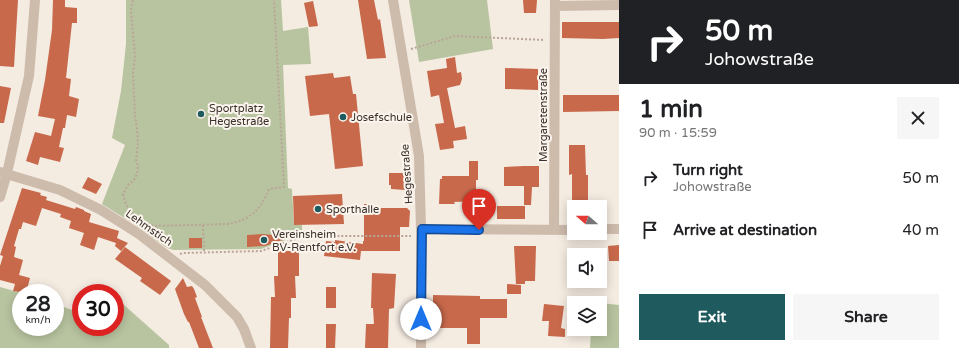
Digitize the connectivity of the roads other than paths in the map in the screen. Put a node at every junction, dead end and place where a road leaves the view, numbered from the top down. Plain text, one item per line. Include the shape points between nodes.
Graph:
1 (36, 0) edge
2 (393, 0) edge
3 (555, 3) edge
4 (619, 5) edge
5 (4, 172) edge
6 (0, 197) edge
7 (607, 229) edge
8 (619, 229) edge
9 (554, 230) junction
10 (567, 230) edge
11 (422, 233) junction
12 (251, 348) edge
13 (421, 348) edge

1 - 5 street via 29,76
2 - 11 street, Hegestraße via 419,156
3 - 4 street
3 - 9 street, Margaretenstraße
5 - 6 street
5 - 12 street, Lehmstich via 60,190 101,210 139,234 205,285 237,317
7 - 8 street
9 - 10 street
9 - 11 street
11 - 13 street, Hegestraße

